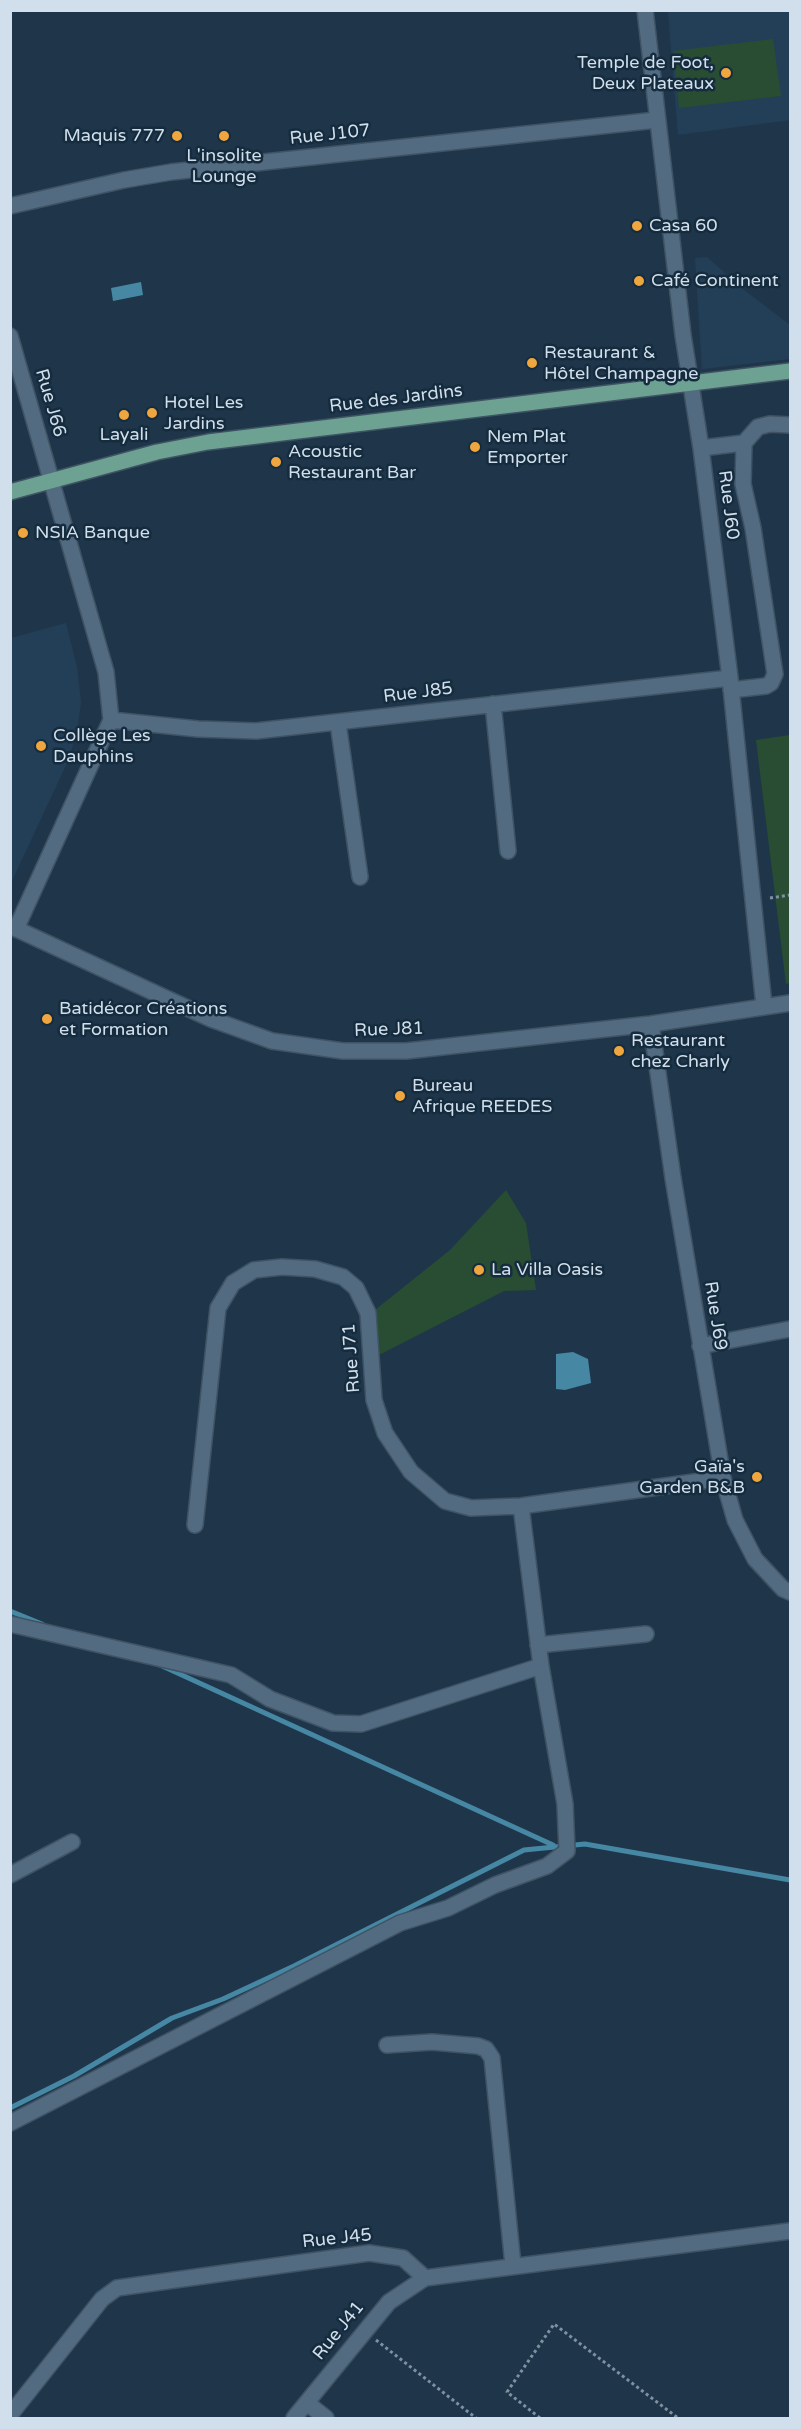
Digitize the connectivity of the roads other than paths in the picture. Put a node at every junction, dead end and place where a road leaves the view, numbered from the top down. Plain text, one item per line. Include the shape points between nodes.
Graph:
1 (645, 10) edge
2 (657, 120) junction
3 (10, 206) edge
4 (10, 336) edge
5 (790, 371) edge
6 (692, 383) junction
7 (790, 425) edge
8 (744, 443) junction
9 (701, 448) junction
10 (52, 480) junction
11 (10, 492) edge
12 (731, 684) junction
13 (493, 704) junction
14 (111, 720) junction
15 (339, 723) junction
16 (508, 851) dead end
17 (360, 877) dead end
18 (13, 928) edge
19 (790, 1003) edge
20 (764, 1006) junction
21 (651, 1024) junction
22 (790, 1329) edge
23 (700, 1346) junction
24 (723, 1478) junction
25 (521, 1506) junction
26 (195, 1525) dead end
27 (790, 1592) edge
28 (10, 1624) edge
29 (646, 1634) dead end
30 (538, 1645) junction
31 (541, 1666) junction
32 (72, 1842) dead end
33 (10, 1875) edge
34 (387, 2045) dead end
35 (10, 2123) edge
36 (790, 2231) edge
37 (513, 2265) junction
38 (425, 2278) junction
39 (307, 2403) junction
40 (10, 2415) edge
41 (294, 2418) edge
42 (326, 2418) edge

1 - 2 street, Rue J60
2 - 3 street, Rue J107 via 171,172
2 - 6 street, Rue J60
4 - 10 street, Rue J66
5 - 6 main road, Rue des Jardins
6 - 9 street, Rue J60
6 - 10 main road, Rue des Jardins via 208,442
7 - 8 street via 758,427
8 - 9 street
8 - 12 street, Rue J85 via 743,484 775,674 766,686
9 - 12 street, Rue J60
10 - 11 main road, Rue des Jardins
10 - 14 street, Rue J66 via 106,672
12 - 13 street, Rue J85
12 - 20 street, Rue J60
13 - 15 street, Rue J85
13 - 16 street
14 - 15 street, Rue J85 via 256,731
14 - 18 street
15 - 17 street
18 - 21 street, Rue J81 via 211,1019 272,1041 343,1051 406,1051
19 - 20 street, Rue J81
20 - 21 street, Rue J81
21 - 23 street, Rue J69
22 - 23 street
23 - 24 street, Rue J69
24 - 25 street, Rue J71
24 - 27 street, Rue J69 via 735,1520 754,1559
25 - 26 street, Rue J71 via 471,1508 445,1501 411,1472 385,1433 374,1400 368,1313 356,1287 343,1276 282,1267 254,1270 233,1283 218,1308
25 - 30 street
28 - 31 street via 231,1675 270,1699 333,1723 361,1724
29 - 30 street
30 - 31 street
31 - 35 street via 565,1804 569,1848 564,1855 448,1908 400,1923
32 - 33 street
34 - 37 street via 432,2042 478,2046 492,2058
36 - 37 street
37 - 38 street
38 - 39 street, Rue J41 via 389,2302
38 - 40 street, Rue J45 via 403,2258 369,2253 117,2288 102,2299
39 - 41 street, Rue J41
39 - 42 street

